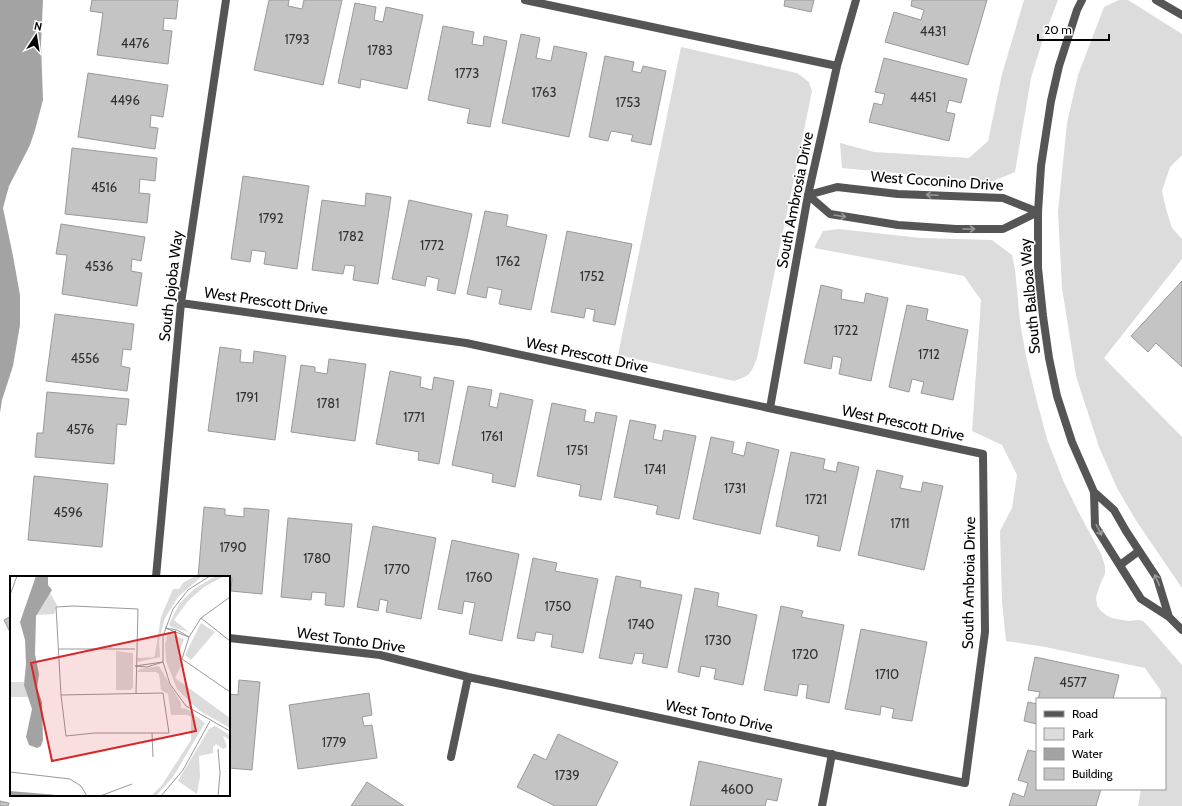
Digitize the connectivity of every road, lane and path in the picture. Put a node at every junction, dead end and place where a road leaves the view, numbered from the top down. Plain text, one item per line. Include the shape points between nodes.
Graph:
1 (226, 0) edge
2 (525, 0) edge
3 (856, 0) edge
4 (1082, 0) edge
5 (1156, 0) edge
6 (1182, 15) edge
7 (837, 66) junction
8 (808, 195) junction
9 (1038, 212) junction
10 (181, 303) junction
11 (770, 408) junction
12 (983, 454) joint
13 (1094, 492) junction
14 (1139, 551) junction
15 (1120, 565) junction
16 (156, 576) edge
17 (1169, 616) junction
18 (1182, 630) edge
19 (230, 638) edge
20 (468, 677) junction
21 (832, 754) junction
22 (451, 757) dead end
23 (964, 783) joint
24 (822, 806) edge

1 - 10 street, South Jojoba Way
2 - 7 street
3 - 7 street, South Ambrosia Drive
4 - 9 street, South Balboa Way via 1059,66 1051,101 1042,159
5 - 6 street
7 - 8 street, South Ambrosia Drive
9 -> 8 street, West Coconino Drive via 1003,198 898,194 837,187
8 -> 9 street via 830,214 898,225 1003,229
8 - 11 street, South Ambrosia Drive
9 - 13 street, South Balboa Way via 1038,268 1043,316 1057,396 1072,442
10 - 11 street, West Prescott Drive via 466,344
10 - 16 street, South Jojoba Way
11 - 12 street, West Prescott Drive
12 - 23 street, South Ambroia Drive via 985,632
13 - 14 street, South Balboa Way via 1114,510
13 -> 15 street, South Balboa Way via 1096,526
14 - 15 street
17 -> 14 street, South Balboa Way via 1157,578
15 - 17 street, South Balboa Way via 1141,599
17 - 18 street, South Balboa Way
19 - 20 street, West Tonto Drive via 380,655
20 - 21 street, West Tonto Drive
20 - 22 street
21 - 23 street, West Tonto Drive
21 - 24 street

